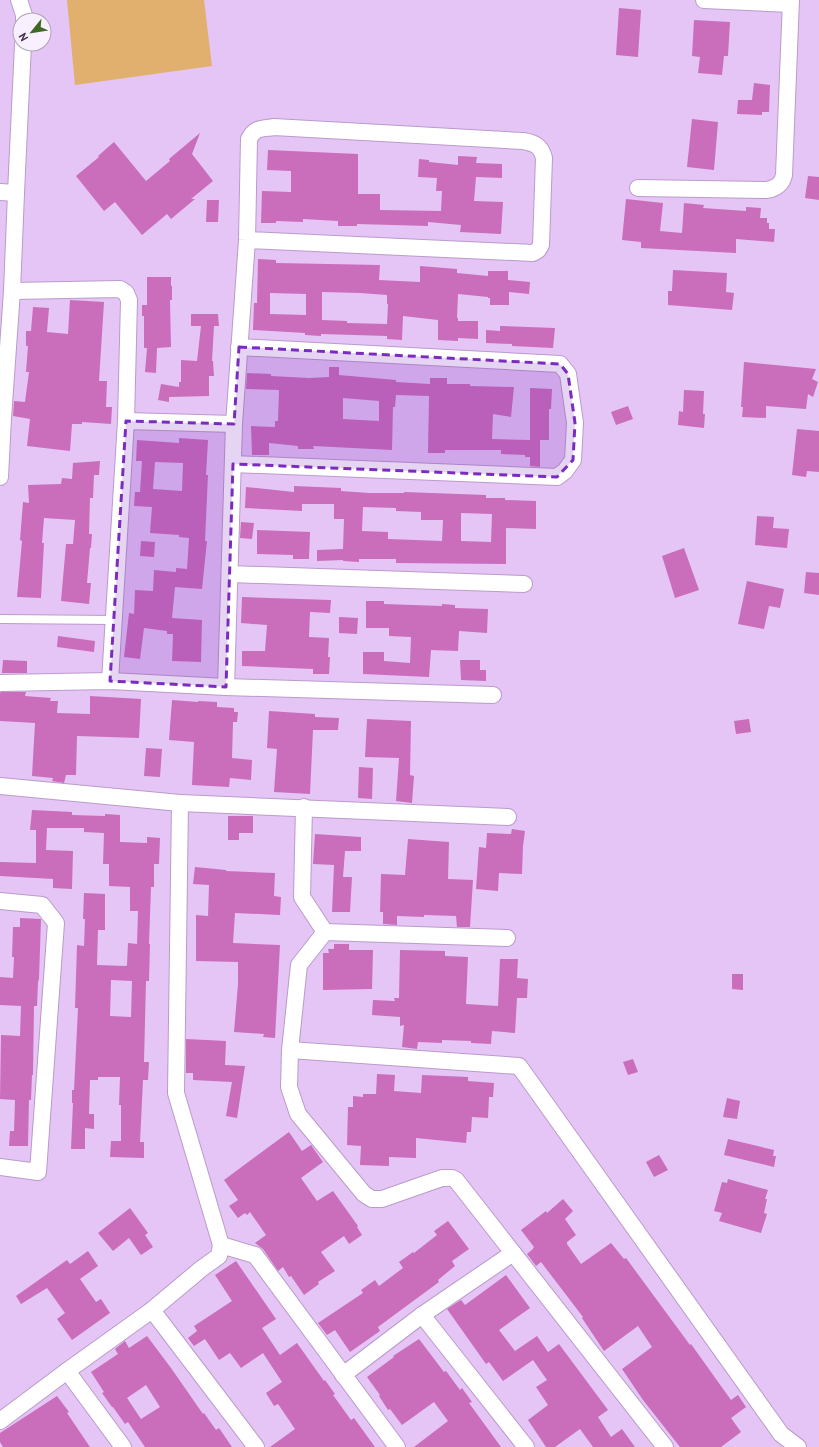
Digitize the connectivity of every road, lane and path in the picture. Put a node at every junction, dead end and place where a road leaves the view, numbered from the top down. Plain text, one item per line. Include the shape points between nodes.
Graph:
1 (19, 0) edge
2 (704, 0) edge
3 (790, 2) edge
4 (23, 12) edge
5 (22, 52) edge
6 (638, 188) dead end
7 (8, 193) edge
8 (247, 240) junction
9 (12, 291) junction
10 (239, 347) junction
11 (1, 418) edge
12 (126, 421) junction
13 (234, 424) junction
14 (233, 464) junction
15 (0, 477) edge
16 (230, 574) junction
17 (524, 584) dead end
18 (0, 619) edge
19 (114, 620) junction
20 (110, 681) junction
21 (0, 683) edge
22 (226, 687) junction
23 (493, 695) dead end
24 (0, 786) edge
25 (180, 803) junction
26 (304, 807) junction
27 (508, 816) dead end
28 (0, 901) edge
29 (325, 932) junction
30 (506, 938) dead end
31 (290, 1050) junction
32 (0, 1167) edge
33 (221, 1245) junction
34 (513, 1253) junction
35 (152, 1310) junction
36 (422, 1315) junction
37 (67, 1371) junction
38 (343, 1375) junction
39 (0, 1421) edge
40 (123, 1447) edge
41 (256, 1447) edge
42 (397, 1447) edge
43 (526, 1447) edge
44 (665, 1447) edge
45 (798, 1447) edge

1 - 4 street
2 - 3 street
3 - 6 street via 784,174 779,186 767,190
5 - 7 street
7 - 9 street
8 - 8 street via 534,253 541,245 544,158 539,146 533,142 274,127 258,129 249,139
8 - 10 street
9 - 11 street
9 - 12 street via 120,289 126,293 129,300
10 - 13 street
10 - 14 street via 560,364 568,374 575,423 572,460 557,478
11 - 15 street
12 - 13 street
12 - 19 street
13 - 14 street
14 - 16 street
16 - 17 street
16 - 22 street
18 - 19 lane
19 - 20 street
20 - 21 street
20 - 22 street
22 - 23 street
24 - 25 street
25 - 26 street
25 - 33 street via 176,1093
26 - 27 street
26 - 29 street via 302,897
28 - 32 street via 42,906 56,923 38,1172
29 - 30 street
29 - 31 street via 299,965
31 - 34 street via 289,1088 298,1114 368,1197 382,1199 442,1178 452,1178 460,1184
31 - 45 street via 518,1066 781,1434
33 - 35 street via 219,1256
33 - 38 street via 255,1255
34 - 36 street
34 - 44 street
35 - 37 street
35 - 41 street
36 - 38 street
36 - 43 street
37 - 39 street
37 - 40 street
38 - 42 street

